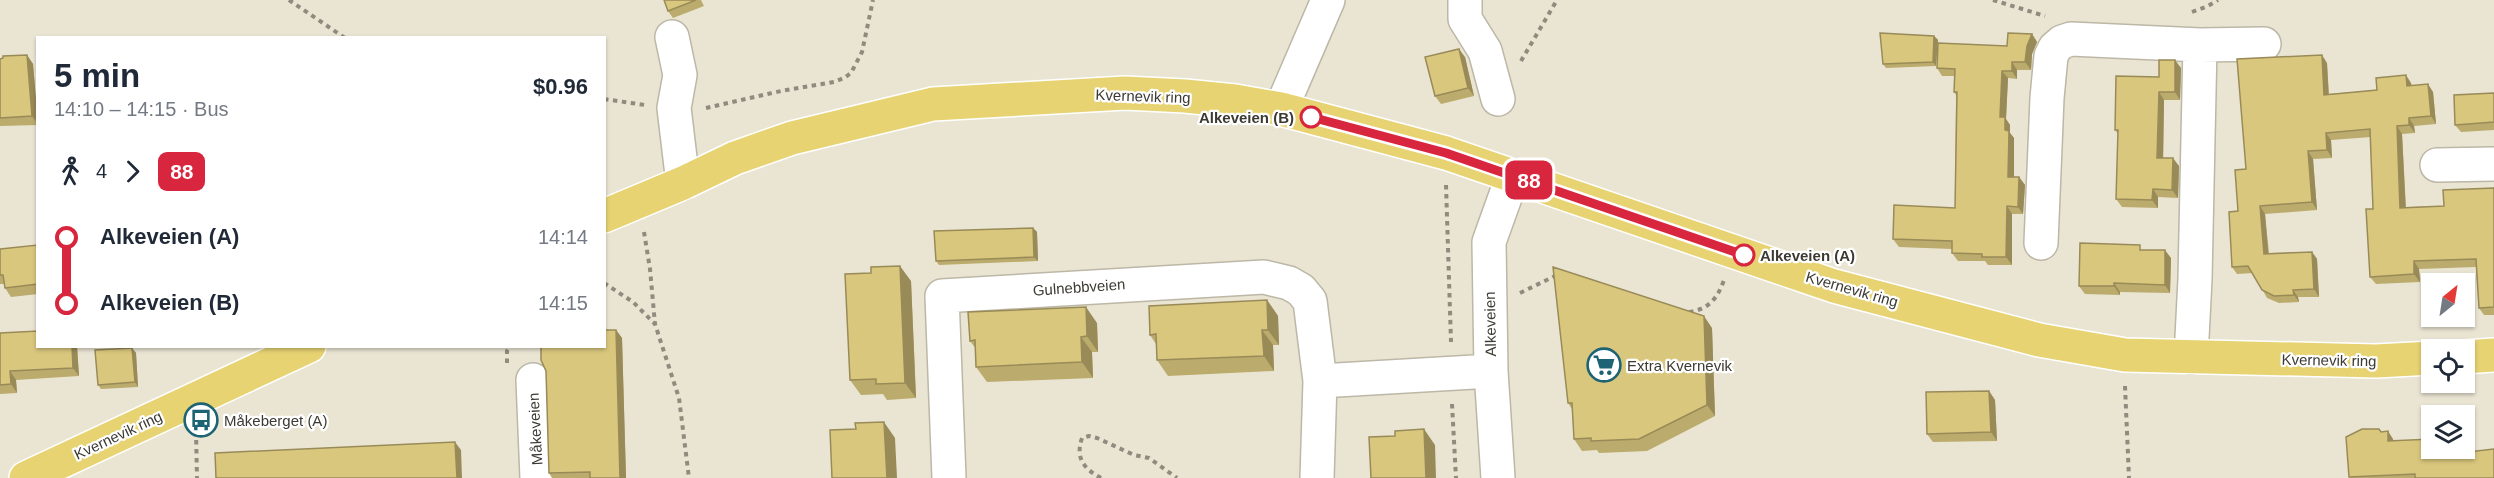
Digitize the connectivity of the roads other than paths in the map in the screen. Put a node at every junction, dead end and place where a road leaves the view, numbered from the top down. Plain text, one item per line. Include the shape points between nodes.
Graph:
1 (1328, 0) edge
2 (1465, 0) edge
3 (672, 38) dead end
4 (2264, 44) dead end
5 (2200, 45) junction
6 (1498, 99) dead end
7 (1281, 109) junction
8 (2494, 164) edge
9 (2437, 165) dead end
10 (1513, 175) junction
11 (683, 183) junction
12 (606, 215) edge
13 (2041, 243) dead end
14 (305, 348) edge
15 (2494, 355) edge
16 (2475, 356) edge
17 (2191, 357) junction
18 (2421, 359) edge
19 (1491, 371) junction
20 (533, 380) dead end
21 (1320, 381) junction
22 (26, 478) edge
23 (537, 478) edge
24 (949, 478) edge
25 (1317, 478) edge
26 (1498, 478) edge

1 - 7 street
2 - 6 street via 1465,19 1485,51
3 - 11 street via 680,75 674,108
4 - 5 street
5 - 13 street via 2071,39 2055,48 2047,98
5 - 17 street
7 - 10 main road, Kvernevik ring
7 - 11 main road, Kvernevik ring via 1236,101 1125,93 933,104 792,138 735,158
8 - 9 street
10 - 17 main road, Kvernevik ring via 1834,286 2039,340 2125,355
10 - 19 street, Alkeveien via 1489,242
11 - 12 main road, Kvernevik ring
14 - 22 main road, Kvernevik ring
15 - 16 main road
17 - 18 main road, Kvernevik ring
19 - 21 street
19 - 26 street, Alkeveien
20 - 23 street, Måkeveien
21 - 24 street, Gulnebbveien via 1311,302 1289,283 1264,278 1184,280 942,296
21 - 25 street, Gulnebbveien

